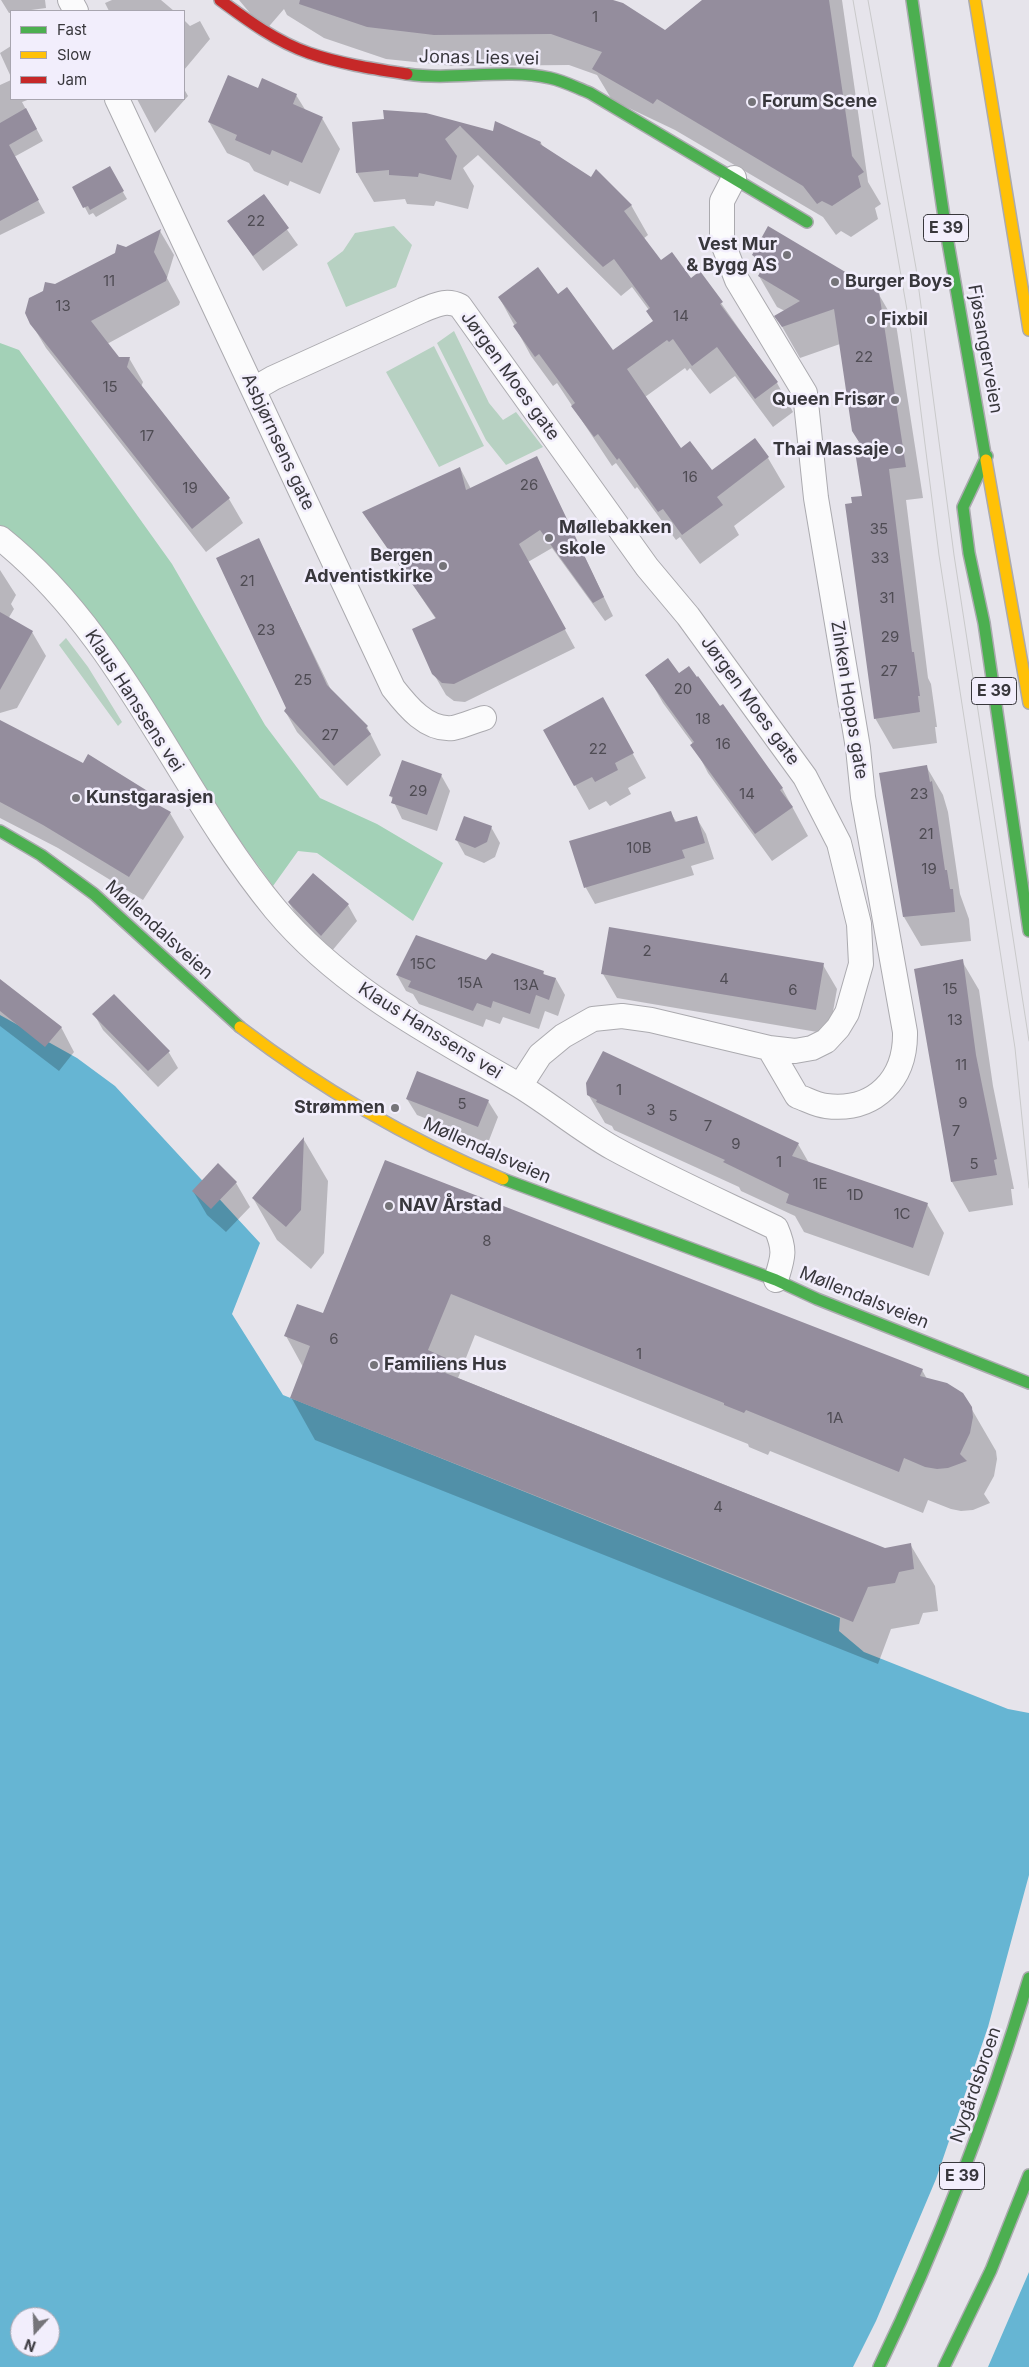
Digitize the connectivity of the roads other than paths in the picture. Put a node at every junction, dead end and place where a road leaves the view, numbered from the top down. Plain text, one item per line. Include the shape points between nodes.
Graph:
1 (220, 0) edge
2 (912, 0) edge
3 (975, 0) edge
4 (116, 100) edge
5 (734, 178) junction
6 (807, 222) dead end
7 (1029, 330) edge
8 (254, 389) junction
9 (987, 456) junction
10 (0, 538) edge
11 (1029, 703) edge
12 (484, 718) dead end
13 (0, 831) edge
14 (1029, 931) edge
15 (769, 1048) junction
16 (520, 1086) junction
17 (776, 1280) junction
18 (1029, 1383) edge
19 (1029, 1978) edge
20 (1029, 2175) edge
21 (879, 2367) edge
22 (944, 2367) edge

1 - 5 main road, Jonas Lies vei via 256,26 308,53 366,68 426,77 509,74 551,78 590,93
2 - 9 main road, Fjøsangerveien / E 39 via 946,231
3 - 7 main road
4 - 8 street, Asbjørnsens gate
5 - 6 main road, Jonas Lies vei
5 - 15 street, Zinken Hopps gate via 722,201 722,241 737,280 805,393 816,498 858,748 863,797 906,1032 902,1065 876,1098 856,1105 825,1106 797,1096
8 - 12 street, Asbjørnsens gate via 393,688 411,710 437,726 452,728
8 - 15 street, Jørgen Moes gate via 444,302 460,306 647,567 688,616 805,777 839,843 859,924 861,964 855,991 838,1028 826,1041 795,1051
9 - 11 main road, Fjøsangerveien / E 39
9 - 14 main road, E 39 via 963,507 984,623
10 - 16 street, Klaus Hanssens vei via 39,570 98,642 221,834 281,916 319,956 360,988 391,1010
13 - 17 main road, Møllendalsveien via 41,855 94,894 231,1020 283,1060 363,1111 444,1154 535,1192
15 - 16 street, Jørgen Moes gate via 651,1020 622,1016 593,1019 563,1036 540,1055
16 - 17 street, Klaus Hanssens vei via 612,1147 776,1228 784,1246
17 - 18 main road, Møllendalsveien via 817,1300
19 - 21 main road, Nygårdsbroen / E 39 via 1008,2052 975,2144
20 - 22 main road via 991,2270

